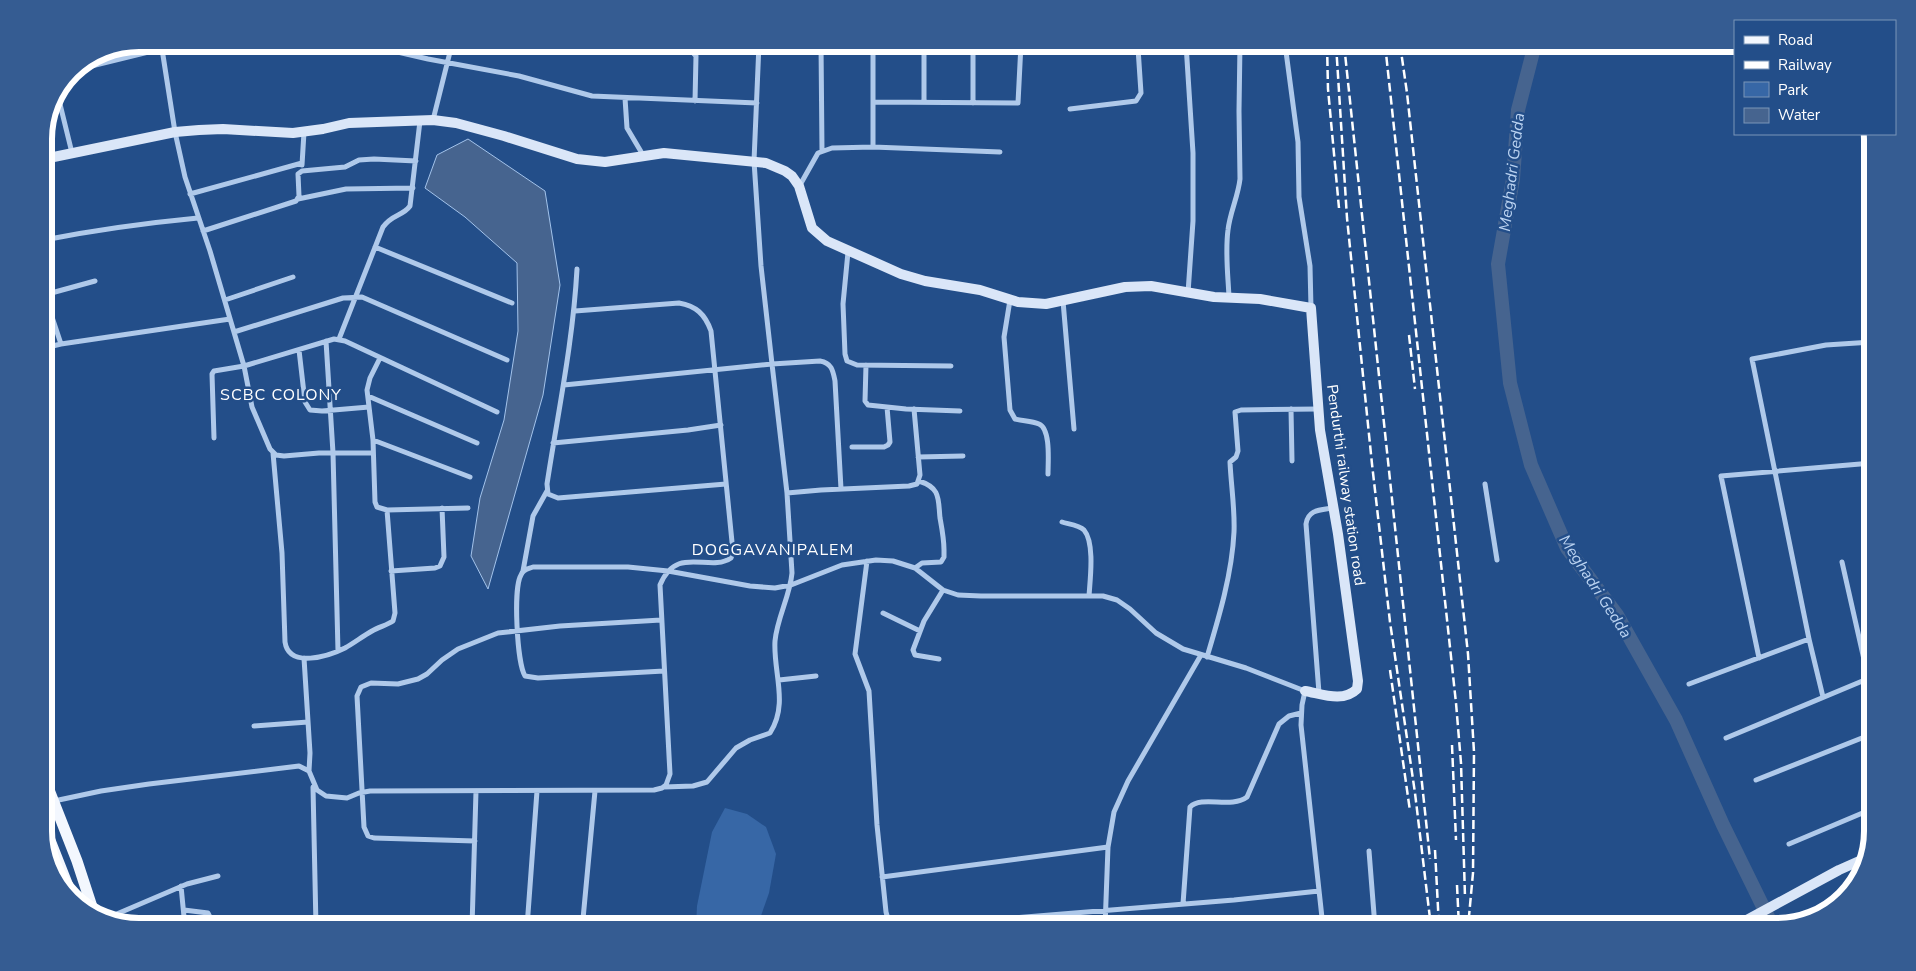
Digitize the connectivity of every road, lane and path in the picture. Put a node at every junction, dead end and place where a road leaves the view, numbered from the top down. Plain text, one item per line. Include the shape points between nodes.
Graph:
1 (147, 52) edge
2 (162, 52) edge
3 (401, 52) edge
4 (450, 52) edge
5 (692, 52) edge
6 (759, 52) edge
7 (822, 52) edge
8 (873, 52) edge
9 (924, 52) edge
10 (973, 52) edge
11 (1021, 52) edge
12 (1138, 52) edge
13 (1187, 52) edge
14 (1240, 52) edge
15 (1286, 52) edge
16 (103, 60) edge
17 (447, 62) junction
18 (625, 98) junction
19 (695, 100) junction
20 (874, 102) junction
21 (924, 102) junction
22 (757, 103) junction
23 (973, 103) junction
24 (60, 104) edge
25 (1070, 109) dead end
26 (420, 120) junction
27 (433, 120) junction
28 (175, 132) junction
29 (304, 132) junction
30 (873, 147) junction
31 (822, 151) junction
32 (1000, 152) dead end
33 (72, 153) junction
34 (643, 155) junction
35 (53, 157) edge
36 (416, 161) junction
37 (754, 161) junction
38 (302, 163) junction
39 (302, 171) junction
40 (799, 186) junction
41 (413, 188) junction
42 (190, 194) junction
43 (298, 199) junction
44 (198, 218) junction
45 (203, 231) junction
46 (53, 238) edge
47 (375, 247) junction
48 (848, 252) junction
49 (577, 269) dead end
50 (292, 277) dead end
51 (95, 281) dead end
52 (53, 292) edge
53 (1188, 293) junction
54 (355, 297) junction
55 (1229, 298) junction
56 (225, 300) junction
57 (1010, 300) junction
58 (1064, 300) junction
59 (512, 303) dead end
60 (1311, 308) junction
61 (575, 311) junction
62 (230, 319) junction
63 (53, 320) edge
64 (234, 332) junction
65 (339, 339) junction
66 (326, 342) junction
67 (1863, 343) edge
68 (61, 344) junction
69 (53, 346) edge
70 (299, 350) junction
71 (380, 358) junction
72 (507, 360) dead end
73 (772, 364) junction
74 (866, 365) junction
75 (244, 366) junction
76 (951, 366) dead end
77 (716, 370) junction
78 (564, 385) junction
79 (368, 396) junction
80 (369, 407) junction
81 (887, 407) junction
82 (914, 409) junction
83 (1291, 409) junction
84 (1318, 409) junction
85 (332, 410) junction
86 (960, 411) dead end
87 (497, 412) dead end
88 (722, 425) junction
89 (1074, 429) dead end
90 (214, 438) dead end
91 (373, 440) junction
92 (477, 443) dead end
93 (553, 443) junction
94 (852, 447) dead end
95 (273, 453) junction
96 (334, 453) junction
97 (373, 454) junction
98 (963, 456) dead end
99 (918, 458) junction
100 (1292, 461) dead end
101 (1863, 464) edge
102 (1775, 472) junction
103 (1048, 474) dead end
104 (470, 477) dead end
105 (919, 482) junction
106 (726, 484) junction
107 (1484, 484) dead end
108 (841, 489) junction
109 (547, 491) junction
110 (787, 493) junction
111 (442, 508) junction
112 (468, 508) dead end
113 (1334, 508) junction
114 (386, 510) junction
115 (1062, 522) dead end
116 (1497, 560) dead end
117 (867, 561) junction
118 (1842, 562) dead end
119 (915, 568) junction
120 (392, 571) junction
121 (668, 571) junction
122 (523, 572) junction
123 (791, 585) junction
124 (943, 590) junction
125 (1089, 596) junction
126 (884, 613) dead end
127 (661, 620) junction
128 (517, 630) junction
129 (920, 631) junction
130 (1809, 639) junction
131 (338, 651) junction
132 (1864, 652) edge
133 (1204, 656) junction
134 (304, 658) junction
135 (1759, 658) junction
136 (939, 659) dead end
137 (664, 671) junction
138 (816, 676) dead end
139 (779, 680) junction
140 (1864, 681) edge
141 (1689, 684) dead end
142 (1306, 691) junction
143 (1319, 693) junction
144 (1823, 698) junction
145 (1301, 713) junction
146 (308, 722) junction
147 (254, 726) dead end
148 (1864, 737) edge
149 (1726, 738) dead end
150 (309, 771) junction
151 (1756, 780) dead end
152 (313, 784) junction
153 (664, 787) junction
154 (476, 791) junction
155 (537, 791) junction
156 (594, 791) junction
157 (364, 792) junction
158 (53, 798) edge
159 (53, 808) edge
160 (53, 811) edge
161 (1864, 812) edge
162 (475, 841) junction
163 (1789, 844) dead end
164 (1108, 847) junction
165 (1369, 851) dead end
166 (55, 853) edge
167 (1858, 862) edge
168 (63, 874) edge
169 (218, 876) dead end
170 (882, 877) junction
171 (182, 886) junction
172 (1319, 890) junction
173 (82, 897) edge
174 (91, 904) edge
175 (1183, 904) junction
176 (184, 910) junction
177 (1104, 910) junction
178 (114, 915) edge
179 (184, 918) edge
180 (209, 918) edge
181 (316, 918) edge
182 (472, 918) edge
183 (529, 918) edge
184 (583, 918) edge
185 (888, 918) edge
186 (1006, 918) edge
187 (1104, 918) edge
188 (1322, 918) edge
189 (1373, 918) edge
190 (1752, 918) edge

1 - 16 street
2 - 28 street
3 - 17 street
4 - 17 street
5 - 19 street via 696,56
6 - 22 street
7 - 31 street
8 - 20 street
9 - 21 street
10 - 23 street
11 - 23 street via 1018,103
12 - 25 street via 1141,94 1136,101
13 - 53 street via 1194,221
14 - 55 street via 1240,179 1227,237
15 - 60 street via 1298,142 1299,197 1310,266
17 - 18 street via 541,81 592,96
17 - 27 street
18 - 19 street
18 - 34 street via 627,128
19 - 22 street
20 - 21 street
20 - 30 street
21 - 23 street
22 - 37 street
24 - 33 street
26 - 27 street
26 - 29 street via 350,123
26 - 36 street
27 - 34 street via 456,123 593,162
28 - 29 street via 223,129
28 - 33 street
28 - 42 street
29 - 38 street
30 - 31 street
30 - 32 street
31 - 40 street
33 - 35 street
34 - 37 street via 684,154
36 - 39 street via 359,160 345,167
36 - 41 street
37 - 40 street via 766,162 785,171
37 - 73 street
38 - 39 street
38 - 42 street
39 - 43 street via 298,177
40 - 48 street via 812,228
41 - 43 street via 346,189
41 - 47 street via 408,209 390,218
42 - 44 street
43 - 45 street
44 - 45 street
44 - 46 street
45 - 56 street
47 - 54 street
47 - 59 street
48 - 57 street via 912,278 980,290
48 - 74 street via 843,304 846,358 853,364
49 - 61 street
50 - 56 street
51 - 52 street
53 - 55 street
53 - 58 street via 1141,286
54 - 64 street via 327,302
54 - 65 street
54 - 72 street via 380,304
55 - 60 street via 1260,299
56 - 62 street
57 - 58 street via 1039,305
57 - 103 street via 1004,337 1010,410 1016,419 1039,424 1045,430
58 - 89 street
60 - 84 street, Pendurthi railway station road
61 - 77 street via 688,305 699,311 708,323
61 - 78 street
62 - 64 street
62 - 68 street
63 - 68 street
64 - 75 street
65 - 66 street
65 - 71 street
66 - 70 street
66 - 85 street
67 - 102 street via 1826,345 1752,359
68 - 69 street
70 - 75 street
70 - 85 street via 306,405 314,411
71 - 79 street via 370,378
71 - 87 street
73 - 77 street
73 - 108 street via 820,361 830,365 835,381
73 - 110 street
74 - 76 street
74 - 81 street via 866,403
75 - 90 street via 213,372
75 - 95 street via 252,407
77 - 78 street
77 - 88 street
78 - 93 street
79 - 80 street
79 - 92 street
80 - 85 street
80 - 91 street
81 - 82 street
81 - 94 street via 888,445
82 - 86 street
82 - 99 street
83 - 84 street
83 - 100 street
83 - 133 street via 1241,410 1235,414 1238,451 1230,462 1233,540 1222,603
84 - 113 street, Pendurthi railway station road
85 - 96 street
88 - 93 street
88 - 106 street
91 - 97 street
91 - 104 street
93 - 109 street
95 - 96 street via 284,456
95 - 134 street via 282,553 285,642 288,652
96 - 97 street
96 - 131 street
97 - 114 street via 376,505
98 - 99 street
99 - 105 street
101 - 102 street
102 - 130 street
102 - 135 street via 1721,476
105 - 108 street via 909,486
105 - 119 street via 927,484 938,497 944,557 941,562 922,563
106 - 109 street via 558,498 550,496
106 - 121 street via 733,546 730,558 719,562 689,562
107 - 116 street
108 - 110 street
109 - 122 street via 533,516
110 - 123 street
111 - 112 street
111 - 114 street
111 - 120 street via 444,557 440,566
113 - 143 street via 1311,513 1306,524
113 - 143 street, Pendurthi railway station road via 1358,681 1357,689 1347,696
114 - 120 street
115 - 125 street via 1080,528 1086,534 1091,558
117 - 119 street via 893,561
117 - 123 street via 842,565
117 - 170 street via 855,654 869,691
118 - 132 street
119 - 124 street
120 - 131 street via 393,621
121 - 122 street via 559,566 534,567
121 - 123 street via 762,588
121 - 127 street via 660,585
122 - 128 street via 519,578
123 - 139 street via 775,639
124 - 125 street via 958,595 981,596
124 - 129 street
125 - 133 street via 1117,600 1174,645
126 - 129 street
127 - 128 street
127 - 137 street
128 - 137 street via 520,666 528,678
128 - 157 street via 487,636 458,649 427,674 412,681 371,683 361,687 357,696
129 - 136 street via 914,653 919,657
130 - 135 street
130 - 144 street
131 - 134 street
133 - 142 street
133 - 164 street via 1128,782 1114,812
134 - 146 street
135 - 141 street
137 - 153 street via 670,774
138 - 139 street
139 - 153 street via 780,703 770,733 736,748 707,782
140 - 144 street
142 - 143 street, Pendurthi railway station road
142 - 145 street
144 - 149 street
145 - 172 street
145 - 175 street via 1289,716 1279,724 1246,798 1240,802 1202,802 1190,807
146 - 147 street
146 - 150 street
148 - 151 street
150 - 152 street
150 - 158 street via 295,766
152 - 157 street via 320,793 332,797 350,797
152 - 181 street
153 - 156 street
154 - 155 street
154 - 157 street
154 - 162 street
155 - 156 street
155 - 183 street
156 - 184 street
157 - 162 street via 364,827 371,838
159 - 174 main road
160 - 173 main road
161 - 163 street
162 - 182 street
164 - 170 street
164 - 177 street
165 - 189 street
166 - 168 main road
167 - 190 street
169 - 171 street
170 - 185 street
171 - 176 street
171 - 178 street
172 - 175 street
172 - 188 street
175 - 177 street
176 - 179 street
176 - 180 street via 208,913
177 - 186 street
177 - 187 street

